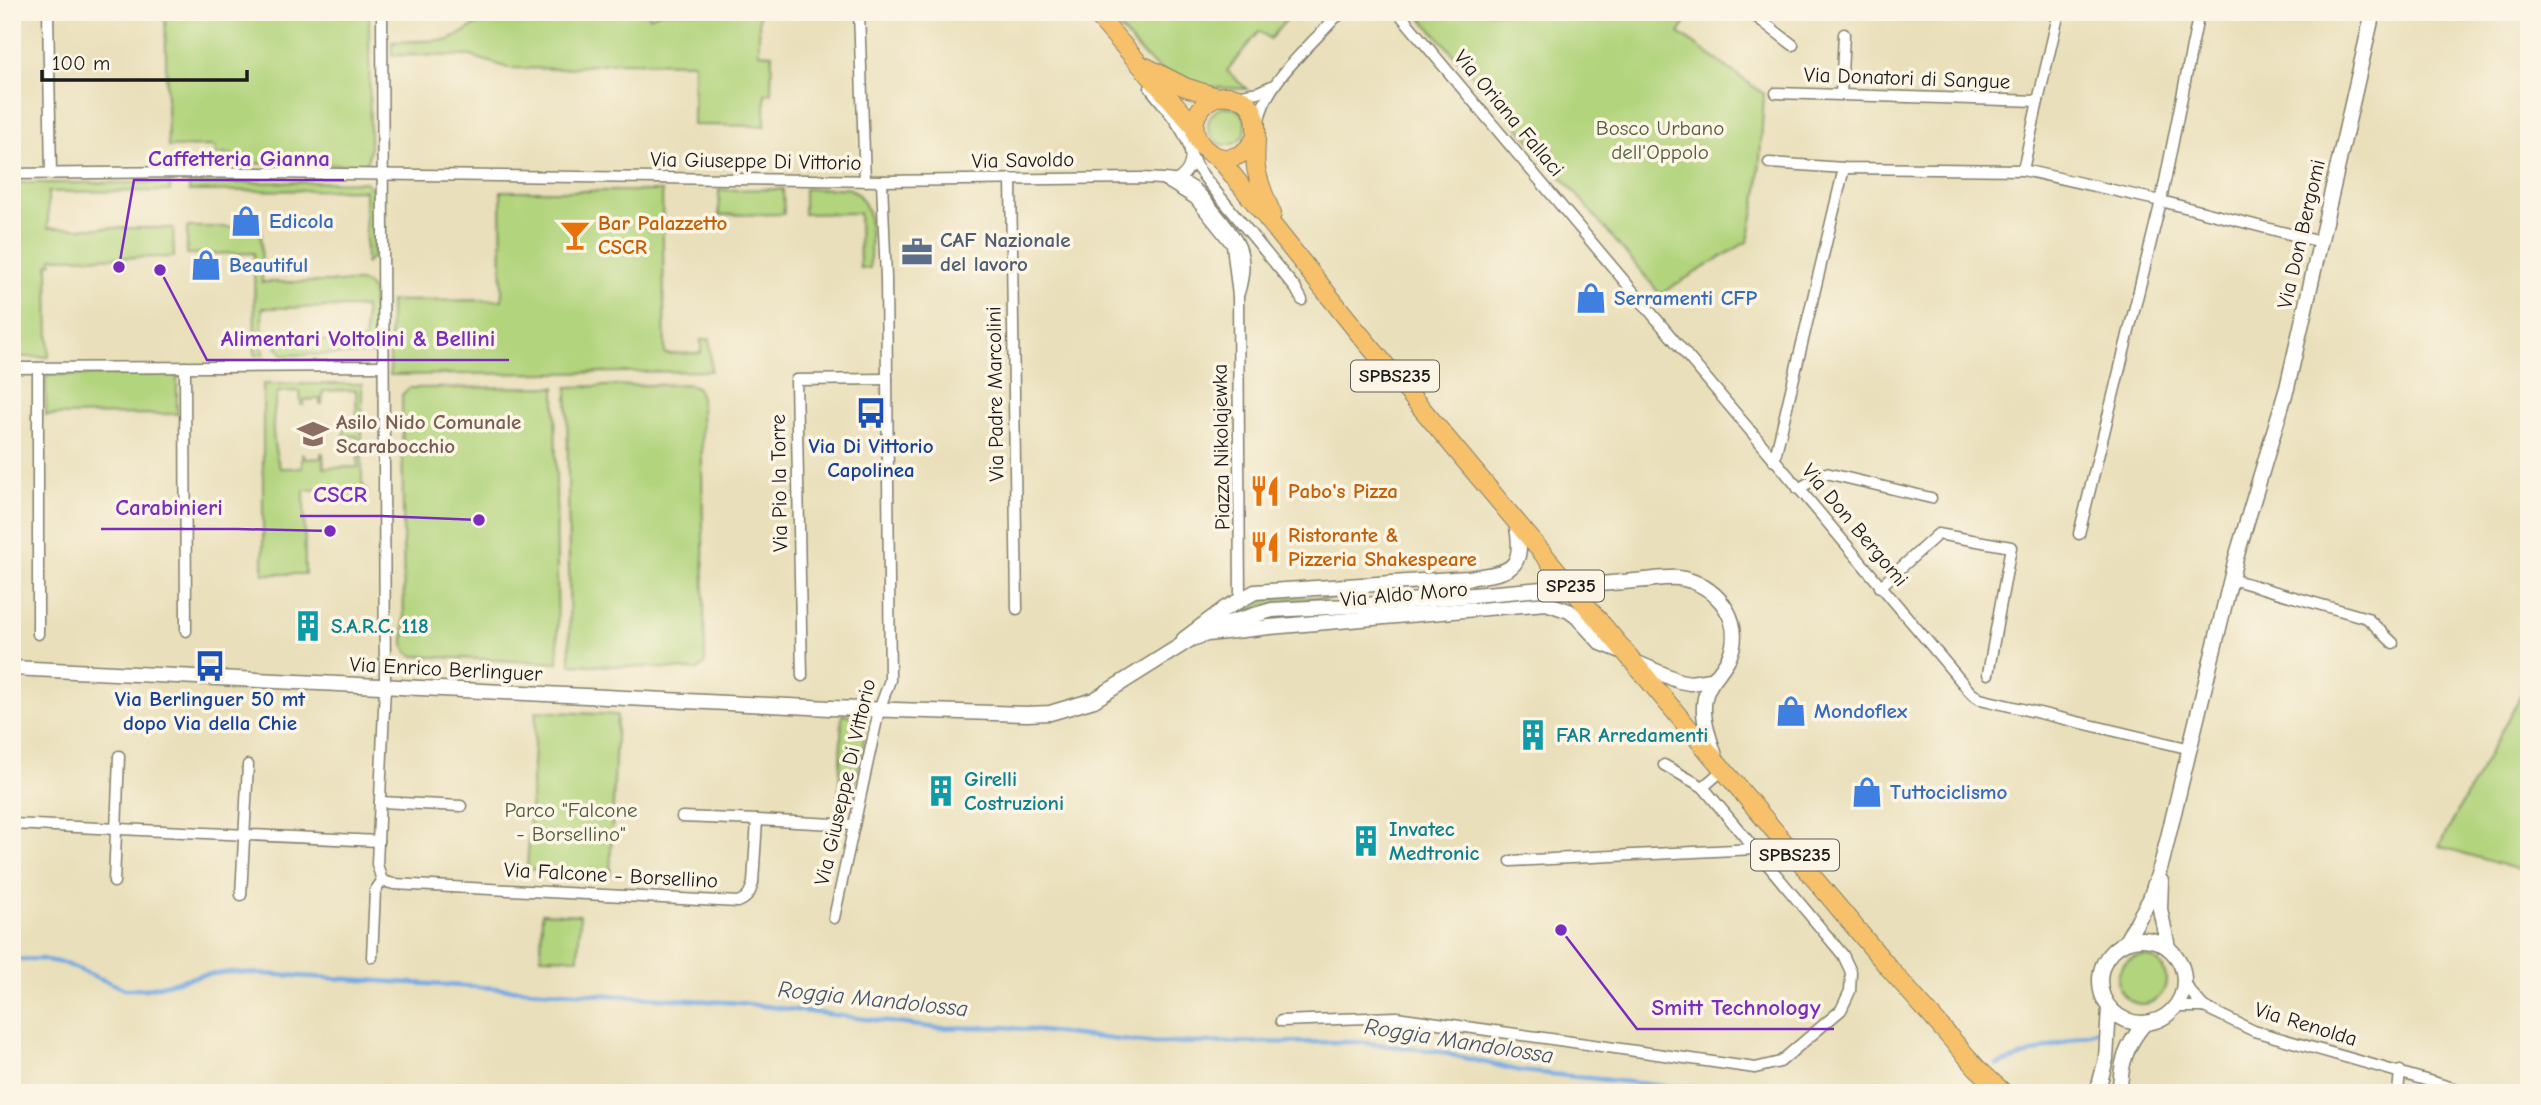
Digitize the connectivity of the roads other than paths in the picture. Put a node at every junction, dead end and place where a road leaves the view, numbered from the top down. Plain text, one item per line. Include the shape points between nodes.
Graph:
1 (48, 12) edge
2 (382, 12) edge
3 (859, 12) edge
4 (1094, 12) edge
5 (1344, 12) edge
6 (1398, 12) edge
7 (1750, 12) edge
8 (2059, 12) edge
9 (2199, 12) edge
10 (2373, 12) edge
11 (1844, 34) dead end
12 (1121, 45) junction
13 (1793, 46) dead end
14 (1134, 60) junction
15 (1276, 83) junction
16 (1776, 93) dead end
17 (1841, 94) junction
18 (1223, 96) junction
19 (2038, 101) junction
20 (1195, 126) junction
21 (1256, 135) junction
22 (1190, 152) junction
23 (1219, 158) junction
24 (1769, 163) dead end
25 (1844, 168) junction
26 (2023, 170) junction
27 (12, 174) edge
28 (51, 174) junction
29 (382, 174) junction
30 (1011, 179) junction
31 (1164, 180) junction
32 (1177, 180) junction
33 (865, 181) junction
34 (882, 181) junction
35 (2161, 201) junction
36 (1562, 207) joint
37 (1278, 230) junction
38 (2321, 242) junction
39 (1238, 296) junction
40 (1302, 300) dead end
41 (383, 366) junction
42 (185, 367) junction
43 (12, 368) edge
44 (38, 368) junction
45 (887, 379) junction
46 (1774, 461) junction
47 (1798, 489) junction
48 (1931, 498) dead end
49 (1515, 520) junction
50 (2079, 534) dead end
51 (2231, 579) junction
52 (1880, 587) junction
53 (1240, 598) junction
54 (1367, 605) junction
55 (1017, 609) dead end
56 (1243, 624) junction
57 (1270, 627) junction
58 (186, 631) dead end
59 (38, 634) dead end
60 (2393, 643) dead end
61 (1177, 646) junction
62 (1631, 657) junction
63 (12, 668) edge
64 (1988, 674) dead end
65 (802, 676) dead end
66 (1711, 680) junction
67 (385, 687) junction
68 (878, 709) junction
69 (2191, 749) junction
70 (119, 756) dead end
71 (248, 765) dead end
72 (1664, 765) dead end
73 (1720, 765) junction
74 (1703, 787) junction
75 (380, 802) junction
76 (460, 806) dead end
77 (681, 817) dead end
78 (757, 820) junction
79 (12, 824) edge
80 (854, 825) junction
81 (116, 829) junction
82 (244, 835) junction
83 (378, 841) junction
84 (1755, 849) junction
85 (1511, 861) dead end
86 (2162, 862) junction
87 (382, 881) junction
88 (114, 882) dead end
89 (241, 895) dead end
90 (834, 918) dead end
91 (2126, 941) junction
92 (2168, 947) junction
93 (372, 957) dead end
94 (2184, 979) junction
95 (2204, 1007) junction
96 (2109, 1008) junction
97 (2172, 1011) junction
98 (1281, 1021) dead end
99 (2146, 1023) junction
100 (1976, 1068) junction
101 (2400, 1071) junction
102 (1992, 1093) edge
103 (2004, 1093) edge
104 (2097, 1093) edge
105 (2120, 1093) edge
106 (2398, 1093) edge
107 (2471, 1093) edge

1 - 28 street
2 - 29 street
3 - 33 street
4 - 12 main road
5 - 15 street
6 - 36 street, Via Oriana Fallaci
7 - 13 street
8 - 19 street, Via Donatori di Sangue
9 - 35 street
10 - 38 street, Via Don Bergomi
11 - 17 street
12 - 14 main road
12 - 22 street via 1182,129
14 - 18 main road via 1161,76
14 - 20 main road
15 - 18 street via 1244,96
15 - 21 street via 1260,113
16 - 17 street, Via Donatori di Sangue
17 - 19 street, Via Donatori di Sangue
18 - 20 main road via 1201,108
18 - 21 main road via 1247,104 1254,112
19 - 26 street, Via Donatori di Sangue
20 - 23 main road via 1201,146
21 - 23 main road via 1237,157
21 - 37 main road, SPBS235 via 1259,184
22 - 32 street via 1188,168
22 - 40 street via 1208,182
23 - 37 main road, SPBS235
24 - 25 street
25 - 26 street
25 - 46 street
26 - 35 street
27 - 28 street, Via Giuseppe Di Vittorio
28 - 29 street, Via Giuseppe Di Vittorio
29 - 33 street, Via Giuseppe Di Vittorio
29 - 41 street
30 - 31 street, Via Savoldo
30 - 34 street, Via Savoldo
30 - 55 street, Via Padre Marcolini
31 - 32 street, Via Savoldo
31 - 39 street, Piazza Nikolajewka via 1195,198 1232,245
32 - 39 street, Piazza Nikolajewka via 1200,193 1240,241 1243,279
33 - 34 street, Via Giuseppe Di Vittorio
34 - 45 street, Via Giuseppe Di Vittorio
35 - 38 street
35 - 50 street
36 - 46 street, Via Don Bergomi
37 - 49 main road, SPBS235
38 - 51 street, Via Don Bergomi via 2287,388
39 - 53 street, Piazza Nikolajewka
41 - 42 street
41 - 67 street
42 - 44 street
42 - 58 street
43 - 44 street
44 - 59 street
45 - 65 street, Via Pio la Torre via 796,380
45 - 68 street, Via Giuseppe Di Vittorio via 890,680
46 - 47 street, Via Don Bergomi
47 - 48 street via 1826,473
47 - 52 street, Via Don Bergomi
49 - 53 street, Via Aldo Moro via 1519,553 1503,573 1255,592
49 - 62 main road, SP235
51 - 60 street via 2367,618
51 - 69 street, Via Don Bergomi
52 - 64 street via 1938,534 2011,547
52 - 69 street, Via Don Bergomi via 1980,699
53 - 56 street
53 - 61 street, Via Aldo Moro
54 - 56 street via 1272,610
54 - 57 street
54 - 66 street, bridge via 1677,578 1702,585 1732,617 1735,636 1731,653
56 - 57 street, Via Aldo Moro
56 - 61 street, Via Aldo Moro
57 - 62 street, Via Aldo Moro via 1546,603 1563,608 1601,643
61 - 68 street, Via Aldo Moro via 1094,700 1050,713
62 - 66 street, Via Aldo Moro via 1679,681
62 - 73 main road, SPBS235
63 - 67 street, Via Enrico Berlinguer
66 - 73 street via 1704,707
67 - 68 street, Via Enrico Berlinguer
67 - 75 street
68 - 80 street, Via Giuseppe Di Vittorio
69 - 86 street, Via Don Bergomi
70 - 81 street
71 - 82 street
72 - 74 street
73 - 74 street
73 - 100 main road, SPBS235
74 - 84 street
75 - 76 street
75 - 83 street
77 - 78 street
78 - 80 street
78 - 87 street, Via Falcone - Borsellino via 751,892 738,902
79 - 81 street
80 - 90 street, Via Giuseppe Di Vittorio
81 - 82 street
81 - 88 street
82 - 83 street
82 - 89 street
83 - 87 street
84 - 85 street
84 - 98 street via 1843,955 1850,972 1850,991 1841,1010 1780,1062 1755,1068 1396,1017
86 - 91 street, Via Don Bergomi via 2150,899
86 - 92 street, Via Don Bergomi via 2160,909
87 - 93 street via 374,891
91 - 92 street via 2148,939
91 - 96 street, Via Don Bergomi via 2109,954 2100,973 2101,994
92 - 94 street, Via Don Bergomi via 2180,962
94 - 95 street, Via Renolda
94 - 97 street
95 - 97 street
95 - 101 street, Via Renolda via 2254,1031
96 - 99 street via 2119,1017
96 - 104 street via 2106,1059
97 - 99 street
99 - 105 street via 2124,1053
100 - 102 main road
100 - 103 main road
101 - 106 street
101 - 107 street, Via Renolda

